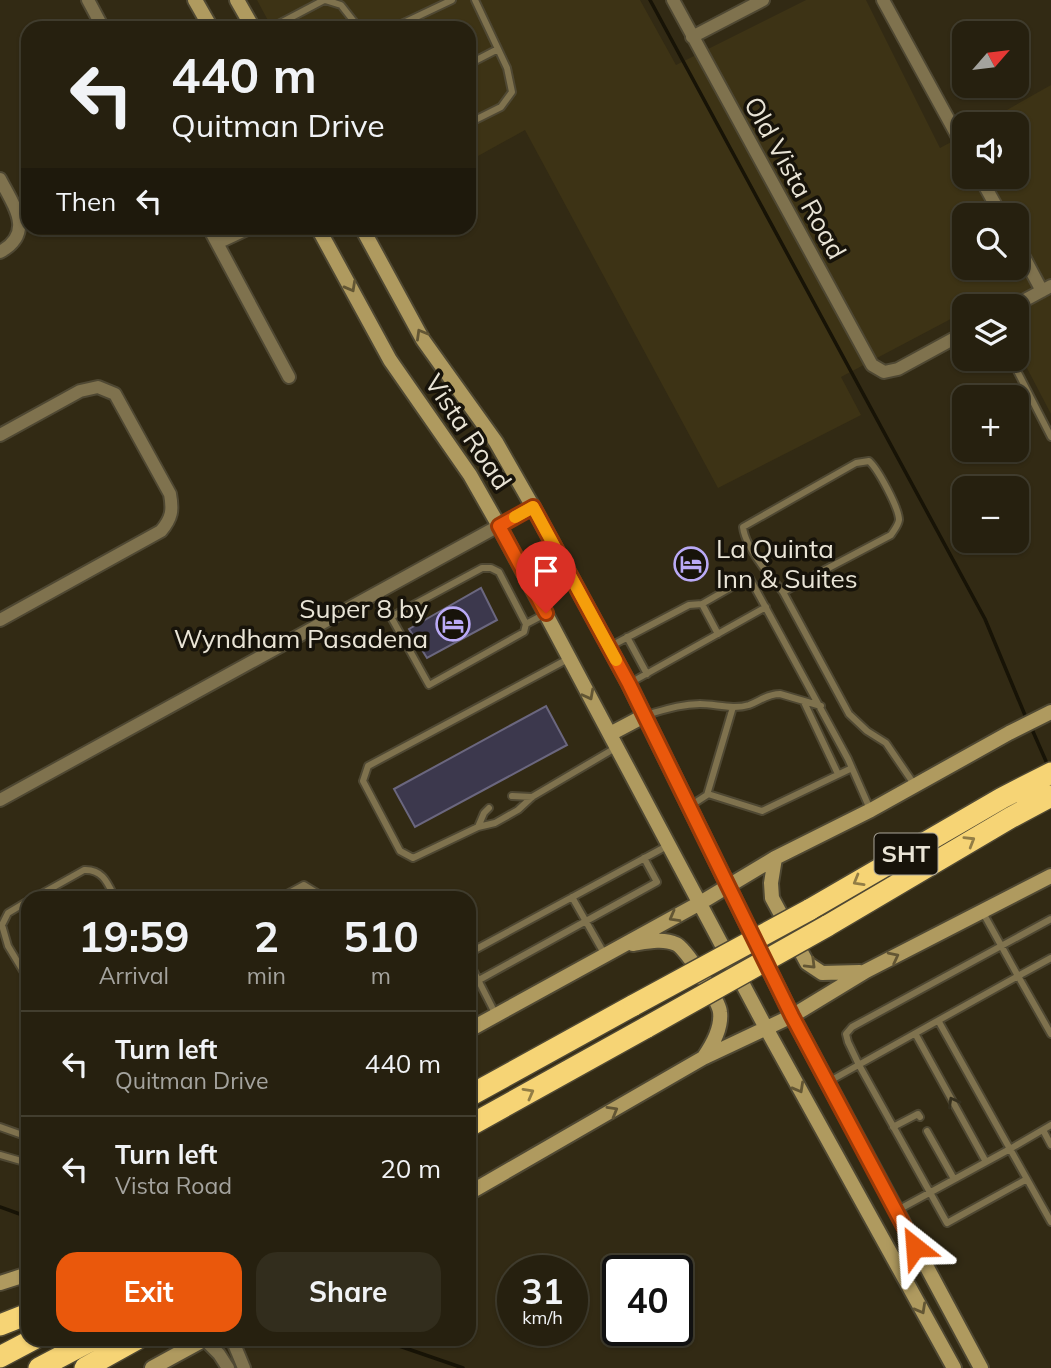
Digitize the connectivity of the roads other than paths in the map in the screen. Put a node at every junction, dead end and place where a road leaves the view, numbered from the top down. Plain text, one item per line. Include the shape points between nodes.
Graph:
1 (88, 0) edge
2 (195, 0) edge
3 (237, 0) edge
4 (324, 0) edge
5 (452, 0) edge
6 (475, 0) edge
7 (673, 0) edge
8 (763, 0) edge
9 (883, 0) edge
10 (99, 21) edge
11 (207, 21) edge
12 (249, 21) edge
13 (284, 21) edge
14 (354, 21) edge
15 (408, 21) edge
16 (692, 37) junction
17 (498, 49) junction
18 (476, 60) edge
19 (476, 120) edge
20 (952, 126) edge
21 (0, 179) edge
22 (213, 235) edge
23 (234, 235) edge
24 (322, 235) edge
25 (366, 235) edge
26 (217, 243) junction
27 (0, 252) edge
28 (1029, 262) edge
29 (1047, 288) edge
30 (1029, 298) edge
31 (952, 340) edge
32 (1017, 371) edge
33 (289, 377) dead end
34 (0, 435) edge
35 (1051, 437) edge
36 (533, 507) junction
37 (499, 526) junction
38 (378, 592) junction
39 (783, 592) junction
40 (702, 604) junction
41 (766, 607) junction
42 (546, 613) junction
43 (391, 617) junction
44 (0, 620) edge
45 (526, 624) junction
46 (718, 634) junction
47 (627, 637) junction
48 (609, 647) junction
49 (569, 658) junction
50 (647, 674) junction
51 (629, 684) junction
52 (804, 702) junction
53 (821, 706) junction
54 (733, 707) junction
55 (1051, 712) edge
56 (644, 716) junction
57 (613, 741) junction
58 (852, 768) junction
59 (1051, 773) edge
60 (838, 774) junction
61 (915, 786) junction
62 (708, 794) junction
63 (512, 796) dead end
64 (1051, 796) edge
65 (532, 797) junction
66 (0, 800) edge
67 (688, 807) junction
68 (489, 808) dead end
69 (871, 810) junction
70 (478, 827) junction
71 (670, 844) junction
72 (644, 858) junction
73 (775, 858) junction
74 (1051, 876) edge
75 (729, 885) junction
76 (46, 891) edge
77 (112, 891) edge
78 (293, 891) edge
79 (314, 891) edge
80 (572, 897) junction
81 (700, 903) junction
82 (21, 905) edge
83 (982, 911) junction
84 (1051, 919) edge
85 (586, 921) junction
86 (1001, 946) junction
87 (621, 947) junction
88 (476, 949) edge
89 (605, 955) junction
90 (1051, 958) edge
91 (21, 967) edge
92 (866, 971) junction
93 (476, 975) edge
94 (1018, 976) junction
95 (479, 981) junction
96 (496, 1015) junction
97 (792, 1016) junction
98 (939, 1022) junction
99 (476, 1026) edge
100 (766, 1028) junction
101 (1051, 1034) edge
102 (916, 1035) junction
103 (703, 1058) junction
104 (859, 1065) junction
105 (828, 1082) junction
106 (476, 1092) edge
107 (920, 1117) dead end
108 (476, 1122) edge
109 (1051, 1125) edge
110 (0, 1127) edge
111 (893, 1127) junction
112 (1043, 1130) junction
113 (927, 1131) dead end
114 (21, 1134) edge
115 (1051, 1145) edge
116 (1010, 1149) junction
117 (0, 1154) edge
118 (21, 1161) edge
119 (986, 1162) junction
120 (954, 1179) junction
121 (1027, 1179) junction
122 (476, 1189) edge
123 (929, 1193) junction
124 (896, 1210) junction
125 (1051, 1222) edge
126 (874, 1223) junction
127 (21, 1276) edge
128 (0, 1283) edge
129 (21, 1317) edge
130 (0, 1325) edge
131 (21, 1346) edge
132 (81, 1346) edge
133 (124, 1346) edge
134 (192, 1346) edge
135 (212, 1346) edge
136 (235, 1346) edge
137 (0, 1357) edge
138 (39, 1368) edge
139 (85, 1368) edge
140 (152, 1368) edge
141 (228, 1368) edge
142 (244, 1368) edge
143 (954, 1368) edge
144 (981, 1368) edge

1 - 10 street
2 - 11 street
3 - 12 street
4 - 13 lane
4 - 14 lane via 341,5
5 - 15 lane
6 - 17 lane
7 - 16 street, Old Vista Road
8 - 16 street
9 - 20 street
16 - 31 street, Old Vista Road via 872,365 884,372 898,369
17 - 18 lane
17 - 19 lane via 508,68 512,92 501,107
21 - 27 street via 19,217 13,245
22 - 26 street
23 - 26 street
24 -> 37 street, Vista Road via 390,360 470,475
36 -> 25 street, Vista Road via 496,442 424,340
26 - 33 street
28 - 29 street
29 - 30 street
32 - 35 lane
34 - 44 street via 80,391 99,387 115,394 170,494 173,510 161,531
36 - 37 street
36 - 48 street, Vista Road
37 - 38 street
37 - 42 street, Vista Road
38 - 43 lane
38 - 66 street
39 - 39 lane via 891,535 897,527 897,512 869,461 856,463 743,527
39 - 61 lane via 849,714 886,743
40 - 41 lane via 750,577
40 - 46 lane
40 - 47 lane via 690,605
41 - 46 lane
41 - 53 lane
42 - 45 lane
42 - 49 street, Vista Road
43 - 45 lane via 482,568 491,568 499,572
43 - 45 lane via 429,685 524,632
46 - 50 lane
47 - 48 lane
47 - 50 lane
48 - 51 street, Vista Road
49 -> 57 street, Vista Road
49 - 70 lane via 368,766 363,781 400,851 413,858
50 - 51 lane
51 - 56 street, Vista Road
52 - 53 lane
52 - 54 lane via 773,694
52 - 60 lane
53 - 58 lane
54 - 56 lane via 682,705
54 - 62 lane
55 - 61 street
56 - 57 street
56 - 67 street, Vista Road
57 - 65 lane
57 - 71 street, Vista Road
58 - 60 lane
58 - 69 lane
59 -> 106 highway, SHT, bridge
60 - 62 lane via 762,811
61 - 69 street
62 - 67 lane
63 - 65 lane
108 -> 64 highway, SHT, bridge
65 - 70 lane via 495,823
67 - 75 street, Vista Road
68 - 70 lane
69 - 73 street
71 - 72 lane
71 - 81 street, Vista Road
72 - 80 lane
72 - 85 lane via 657,881
73 - 75 street
73 -> 92 street via 772,898 807,963 822,974
74 - 83 street
75 - 81 street
75 - 97 street, Vista Road
76 - 77 lane via 90,869 102,875
78 - 79 lane via 304,885
80 - 85 lane
80 - 88 lane
81 -> 87 street
81 - 100 street, Vista Road
82 - 91 lane via 8,913 2,925
83 - 86 lane
92 -> 83 street
84 - 86 lane
85 - 89 lane
85 - 95 lane
86 - 94 lane
86 - 104 lane via 852,1027 846,1034
87 - 89 street
87 - 103 street via 651,940 675,943 687,951 720,1010 719,1026
89 - 96 street
90 - 94 lane
92 - 97 street
93 - 95 lane
94 - 98 lane
94 - 101 lane
95 - 96 lane
96 - 99 street
97 - 100 street
97 - 105 street, Vista Road
98 - 102 lane
98 - 116 lane
100 - 103 street
100 -> 126 street, Vista Road
102 - 104 lane
119 -> 102 lane
122 -> 103 street
104 - 105 lane
104 - 111 lane
105 - 124 street, Vista Road
107 - 111 lane via 918,1114
109 - 112 lane
110 - 114 lane
111 - 123 lane
112 - 115 lane
112 - 116 lane
113 - 120 lane
116 - 119 lane
116 - 121 lane
117 - 118 lane
119 - 120 lane
120 - 123 lane
121 - 123 lane via 947,1223
121 - 125 lane
123 - 124 lane
124 - 126 street
124 - 144 street, Vista Road
126 -> 143 street, Vista Road
127 - 128 street
129 - 130 highway
131 - 137 highway
132 - 138 highway
133 - 139 highway
134 - 140 street
135 - 141 street
136 - 142 street

